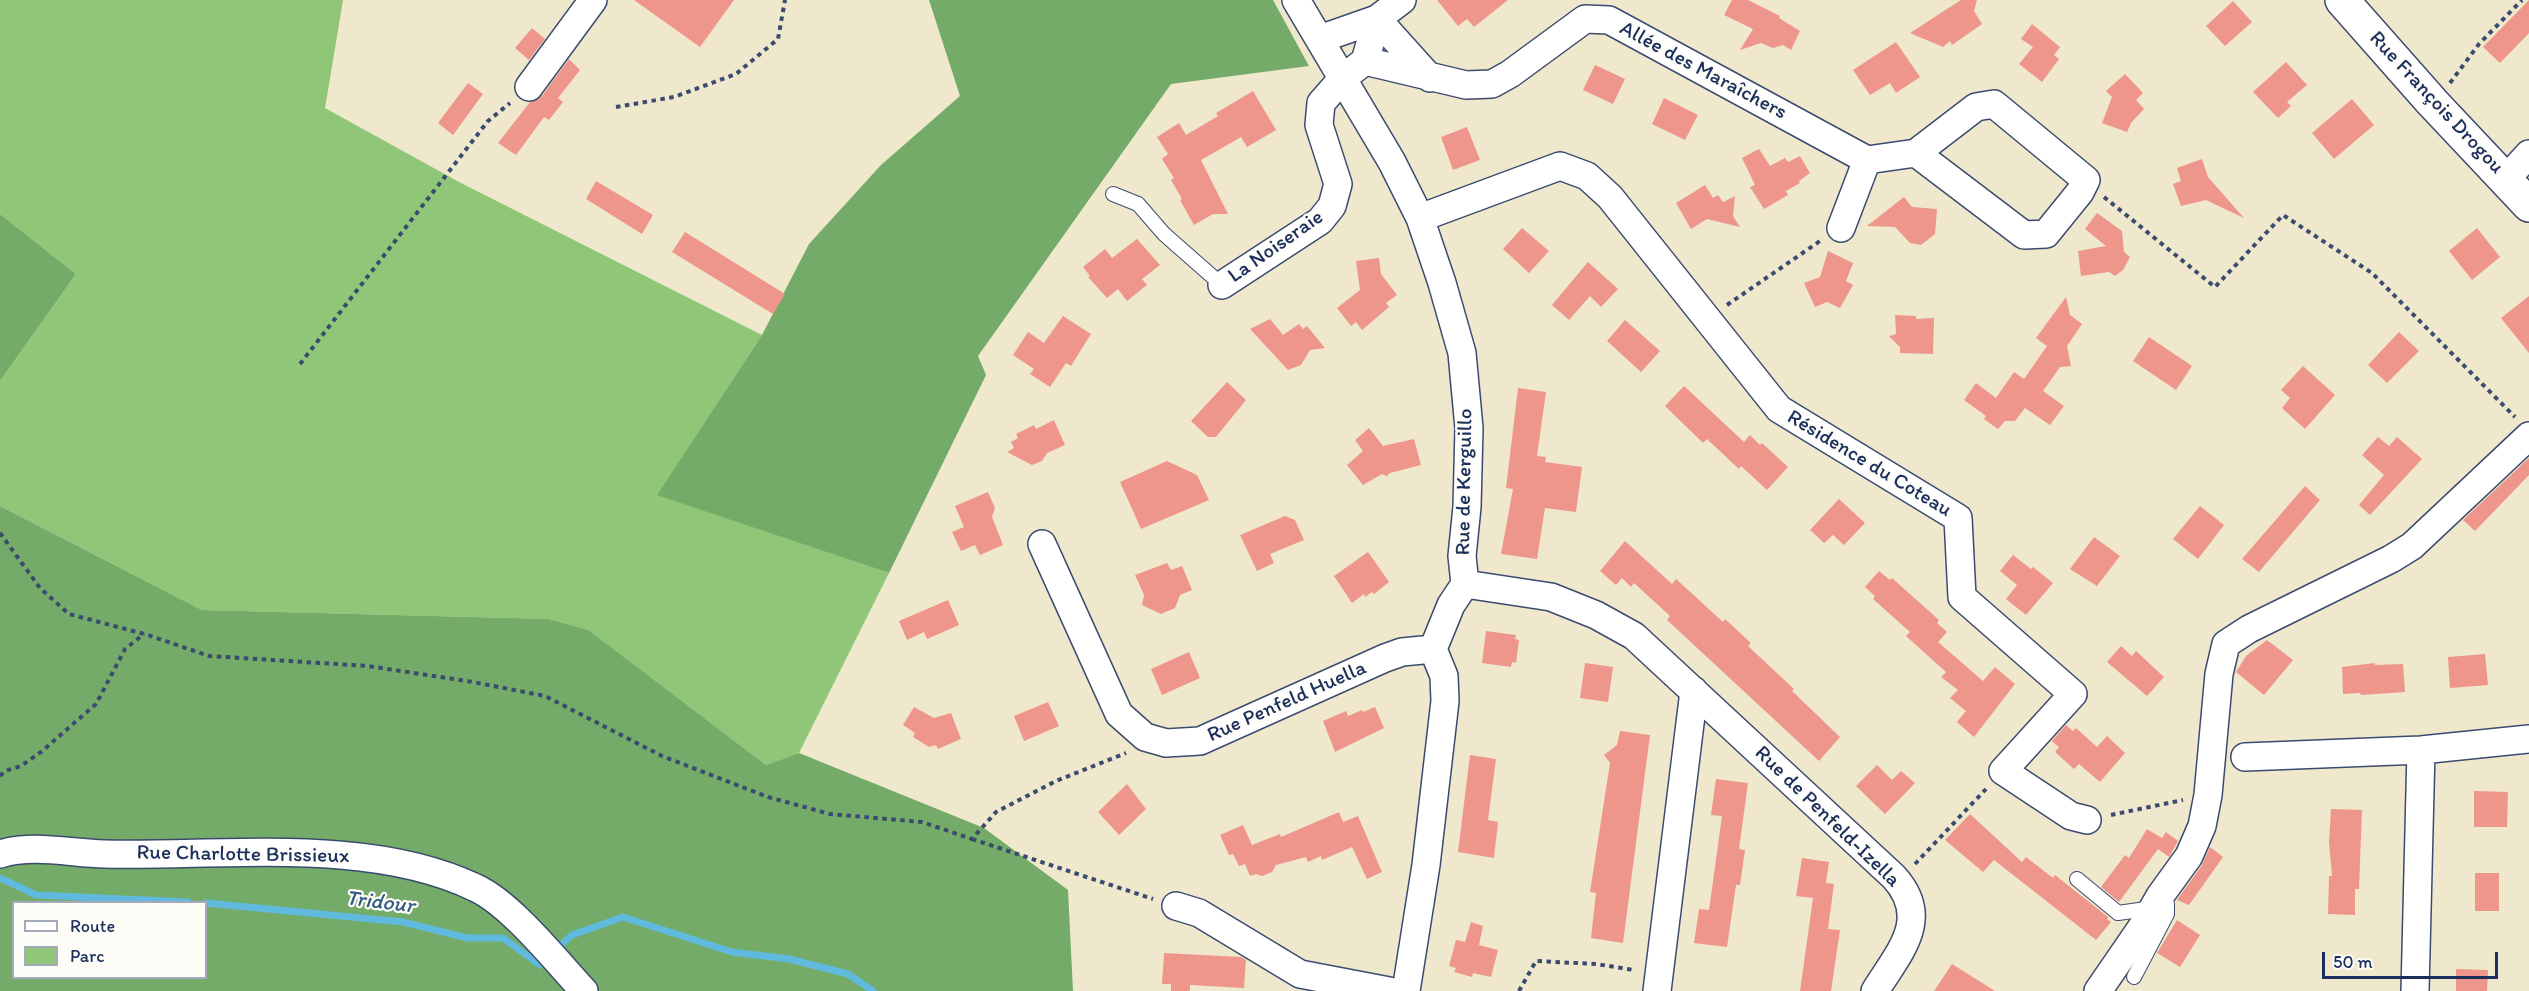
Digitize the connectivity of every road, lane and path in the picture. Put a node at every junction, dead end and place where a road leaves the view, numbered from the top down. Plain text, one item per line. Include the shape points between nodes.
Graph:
1 (592, 0) edge
2 (785, 0) edge
3 (1296, 0) edge
4 (1402, 0) edge
5 (2342, 0) edge
6 (2522, 0) edge
7 (1377, 19) junction
8 (1320, 39) junction
9 (1365, 61) junction
10 (1343, 78) junction
11 (1430, 78) junction
12 (529, 87) joint
13 (2446, 88) dead end
14 (616, 107) dead end
15 (1916, 153) junction
16 (2529, 154) edge
17 (1867, 160) junction
18 (2506, 179) junction
19 (2086, 180) junction
20 (1113, 194) dead end
21 (2529, 205) edge
22 (1420, 218) junction
23 (1840, 228) joint
24 (1222, 285) joint
25 (1707, 319) junction
26 (300, 364) dead end
27 (2525, 430) edge
28 (0, 533) edge
29 (1042, 544) dead end
30 (1465, 584) junction
31 (144, 634) junction
32 (1433, 648) junction
33 (1694, 691) junction
34 (1145, 737) junction
35 (2529, 739) edge
36 (2421, 750) junction
37 (2245, 757) dead end
38 (2003, 771) junction
39 (0, 776) edge
40 (2208, 795) junction
41 (2087, 820) joint
42 (972, 839) junction
43 (0, 854) edge
44 (2077, 879) dead end
45 (1898, 882) junction
46 (2156, 902) junction
47 (1170, 904) joint
48 (2134, 977) dead end
49 (1658, 983) edge
50 (584, 991) edge
51 (1389, 991) edge
52 (1406, 991) edge
53 (1519, 991) edge
54 (1875, 991) edge
55 (2098, 991) edge
56 (2415, 991) edge

1 - 12 street
2 - 14 path via 778,39 736,74 674,97
3 - 8 street, Rue de Kerguillo
4 - 7 street
5 - 18 street, Rue François Drogou
6 - 13 path via 2479,44
7 - 8 street
7 - 9 street
7 - 11 street
8 - 10 street, Rue de Kerguillo
9 - 10 street, La Noiseraie
9 - 11 street, Allée des Maraîchers
10 - 22 street, Rue de Kerguillo
10 - 24 street, La Noiseraie via 1321,103 1319,125 1338,184 1332,206 1320,221
11 - 17 street, Allée des Maraîchers via 1466,85 1492,84 1585,19 1609,20
12 - 26 path via 488,122
15 - 17 street
15 - 19 street via 1976,107 1994,104
15 - 19 street via 2024,235 2046,234
16 - 18 street
17 - 23 street
18 - 21 street, Rue François Drogou
19 - 27 path via 2216,287 2283,215 2372,273
20 - 24 lane, La Noiseraie via 1138,204 1164,234
22 - 25 street, Résidence du Coteau via 1560,166 1587,176 1610,196
22 - 30 street, Rue de Kerguillo via 1462,353 1469,428 1462,556
23 - 25 path
25 - 38 street, Résidence du Coteau via 1779,409 1958,518 1962,597 2073,694
27 - 40 street via 2412,546 2226,644 2219,674
28 - 31 path via 40,588 69,614
29 - 34 street via 1119,714
30 - 32 street, Rue de Kerguillo via 1451,605
30 - 33 street, Rue de Penfeld-Izella via 1551,597 1596,615 1634,636
31 - 39 path via 125,650 96,704 41,752
31 - 42 path via 209,656 368,666 545,696 662,756 768,797 830,814 922,822
32 - 34 street, Rue Penfeld Huella via 1385,658 1200,741 1166,743
32 - 52 street via 1444,676 1444,701 1426,866
33 - 45 street, Rue de Penfeld-Izella
33 - 49 street
34 - 42 path via 1127,753 1056,781 996,812
35 - 36 street
36 - 37 street
36 - 56 street
38 - 41 street via 2071,816
38 - 45 path
40 - 41 path
40 - 46 street via 2202,826 2189,856
42 - 47 path
43 - 50 street, Rue Charlotte Brissieux via 15,849 104,854 344,854 431,870 478,888 514,916
44 - 46 lane via 2118,913
45 - 54 street, Rue de Penfeld-Izella via 1909,897 1913,921 1903,946
46 - 48 lane via 2169,908
46 - 55 street
47 - 51 street via 1199,913 1300,974
49 - 53 path via 1596,964 1536,961

